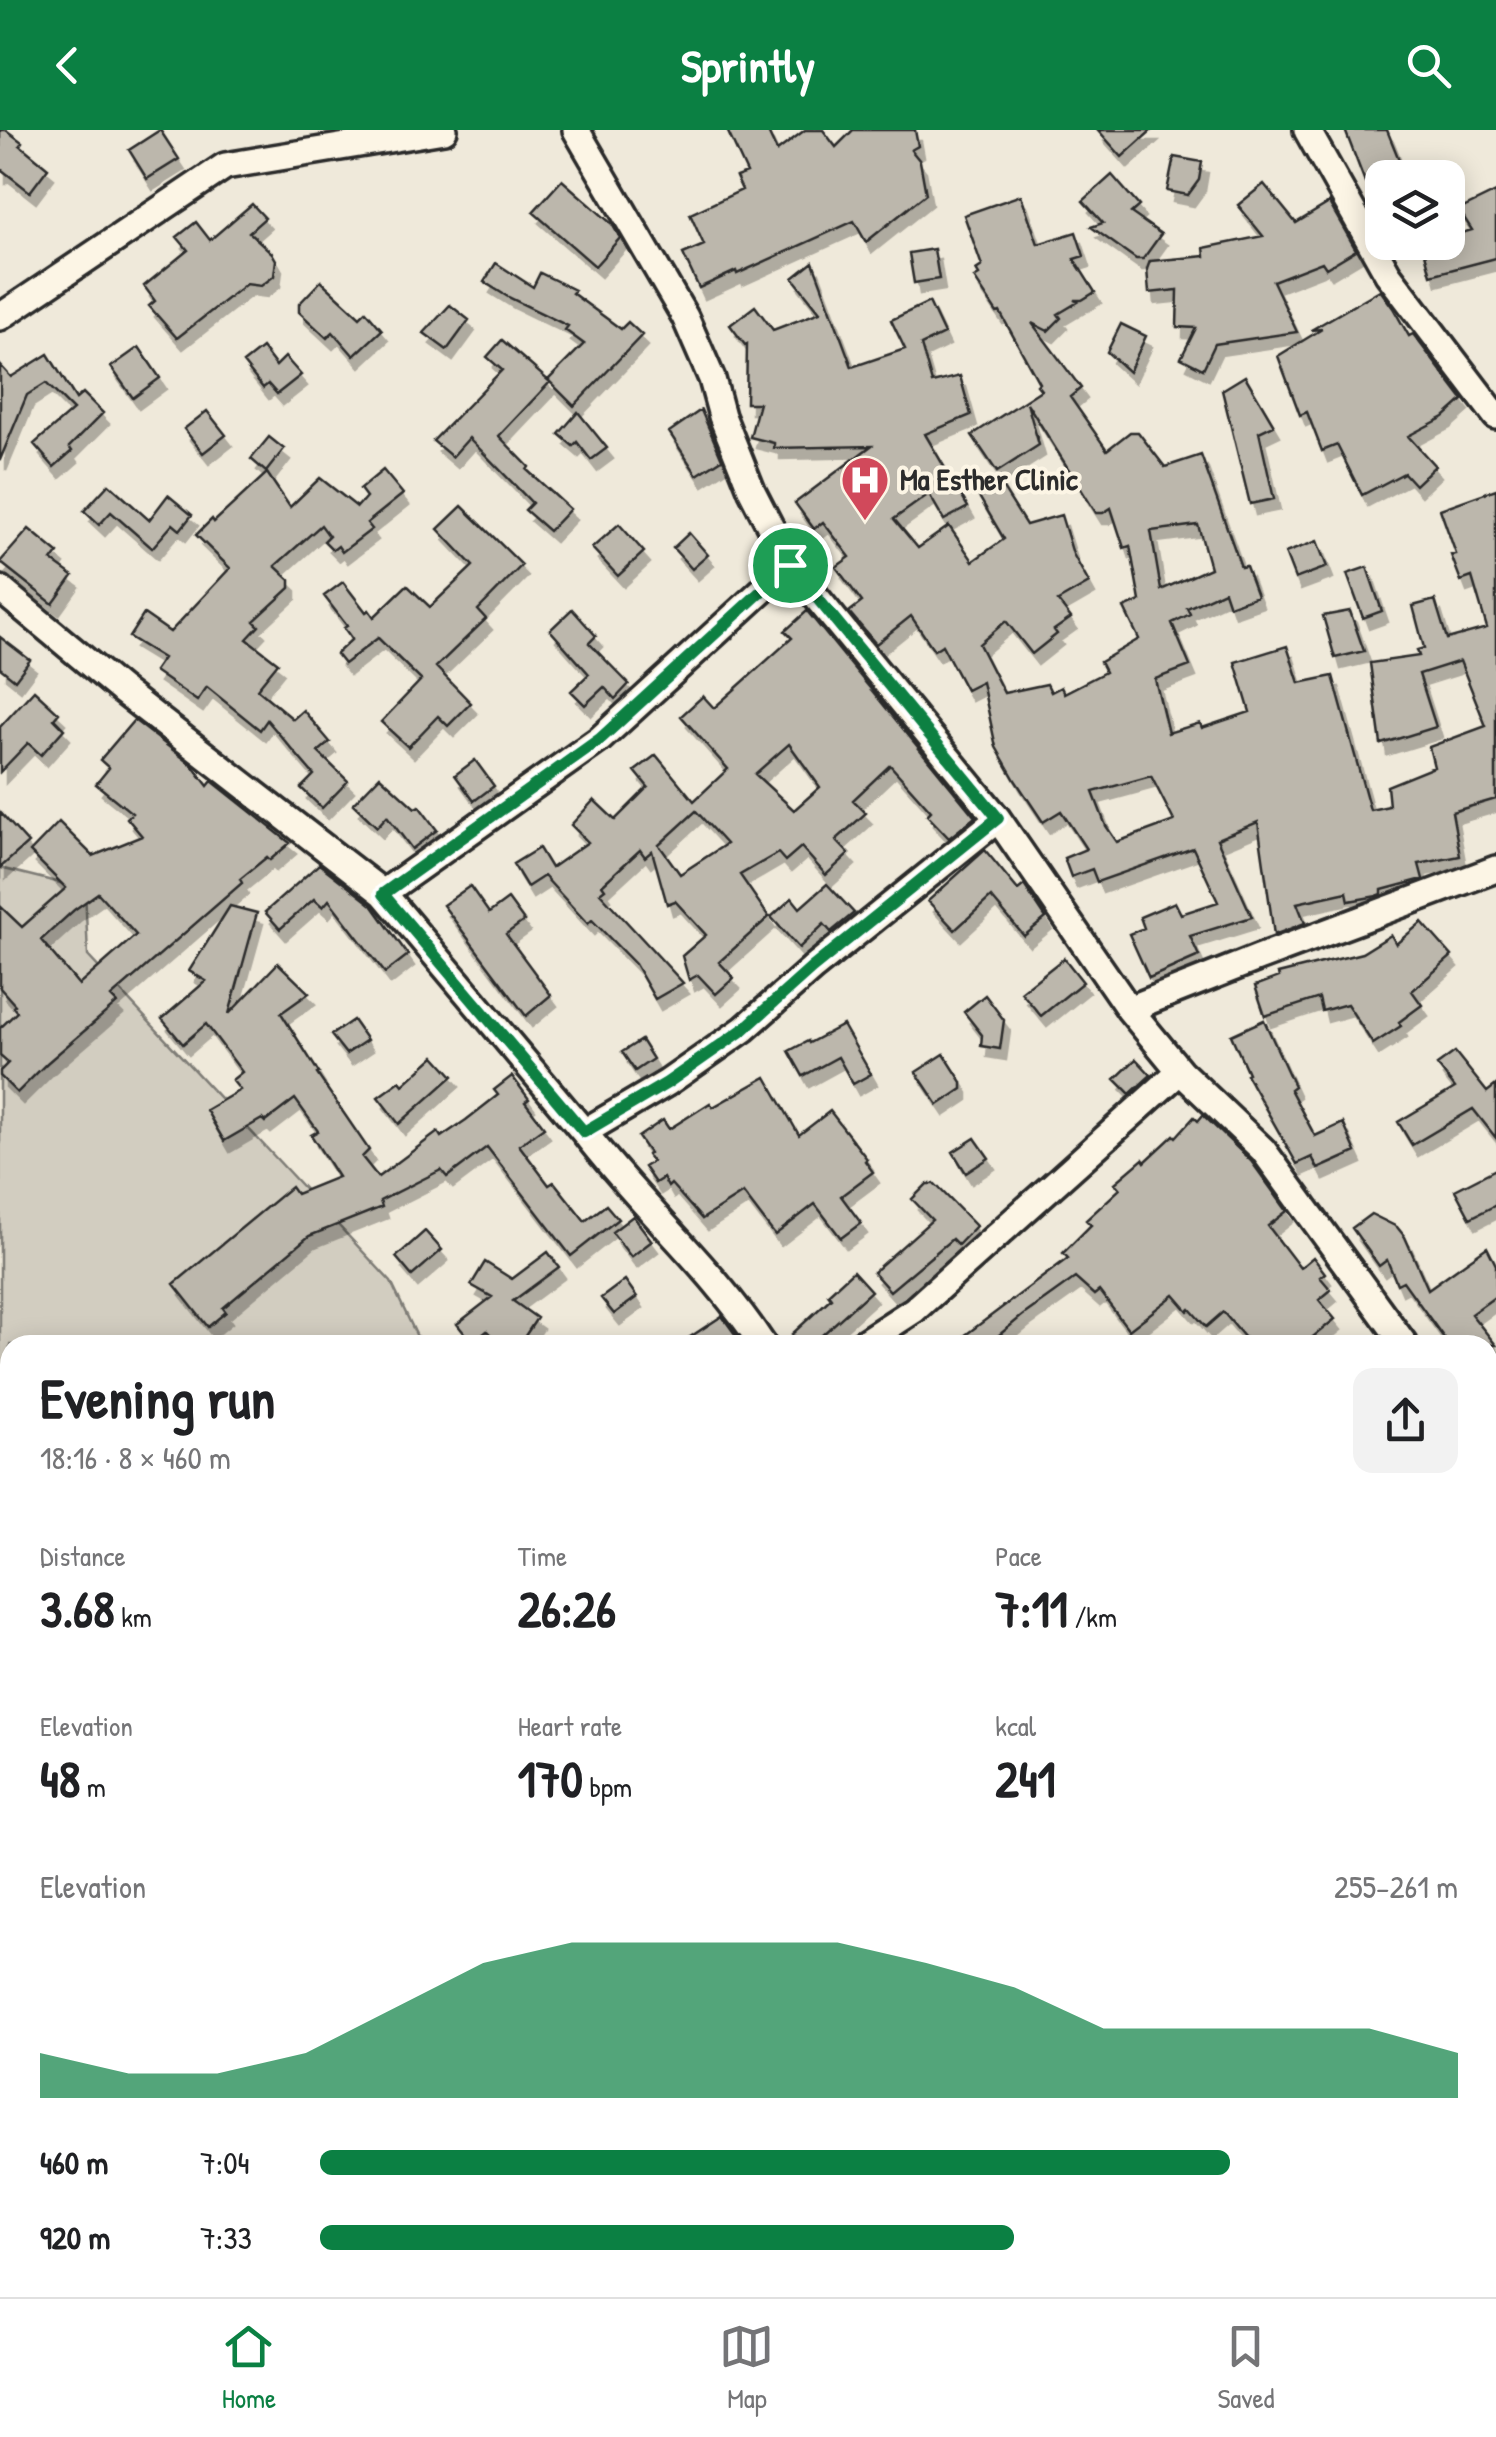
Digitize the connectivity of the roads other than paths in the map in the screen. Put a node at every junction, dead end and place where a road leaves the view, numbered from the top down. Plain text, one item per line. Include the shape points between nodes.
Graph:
1 (444, 130) edge
2 (576, 130) edge
3 (1308, 130) edge
4 (0, 317) edge
5 (1496, 416) edge
6 (790, 565) junction
7 (0, 589) edge
8 (998, 818) junction
9 (1496, 869) edge
10 (383, 894) junction
11 (1129, 1009) junction
12 (1180, 1071) junction
13 (584, 1132) junction
14 (755, 1335) edge
15 (875, 1335) edge
16 (1399, 1335) edge

1 - 4 street via 225,166
2 - 6 street via 685,317 752,491
3 - 5 street via 1388,274
6 - 8 street
6 - 10 street via 600,739
7 - 10 street
8 - 11 street
8 - 13 street via 744,1029
9 - 11 street
10 - 13 street
11 - 12 street
12 - 15 street via 914,1310
12 - 16 street via 1264,1150
13 - 14 street

